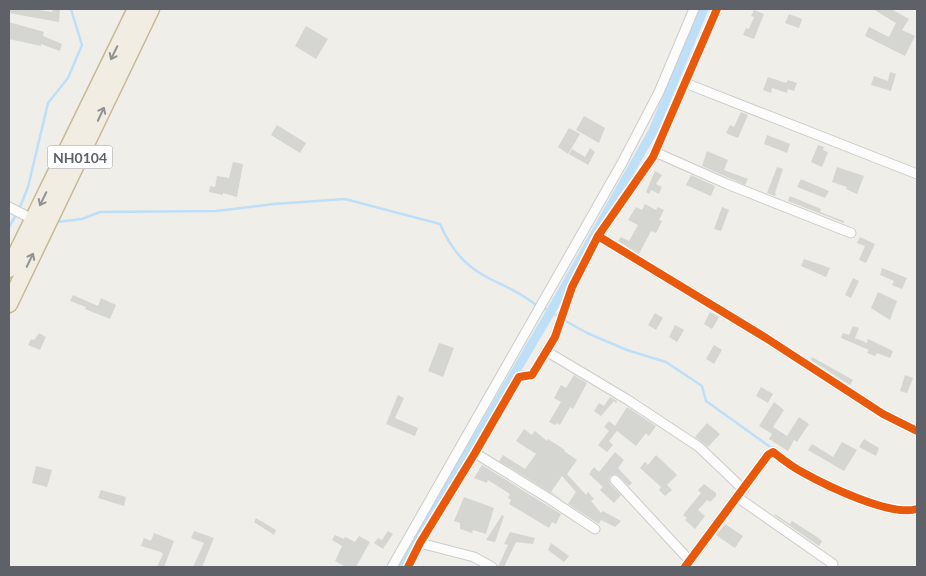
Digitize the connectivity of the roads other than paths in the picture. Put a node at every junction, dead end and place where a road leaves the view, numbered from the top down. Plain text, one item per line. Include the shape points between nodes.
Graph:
1 (136, 9) edge
2 (151, 9) edge
3 (694, 9) edge
4 (717, 9) edge
5 (685, 83) junction
6 (655, 152) junction
7 (917, 174) edge
8 (9, 207) edge
9 (40, 223) junction
10 (851, 234) dead end
11 (598, 236) junction
12 (9, 269) edge
13 (9, 304) edge
14 (546, 352) junction
15 (917, 431) edge
16 (475, 453) junction
17 (615, 480) dead end
18 (744, 490) junction
19 (737, 497) junction
20 (917, 509) edge
21 (595, 529) dead end
22 (420, 543) junction
23 (687, 564) edge
24 (392, 567) edge
25 (408, 567) edge
26 (492, 567) edge
27 (831, 567) edge

1 -> 9 highway, NH0104
9 -> 2 highway, NH0104
3 - 24 street via 659,92 622,163
4 - 5 street
5 - 6 street
5 - 7 street
6 - 10 street
6 - 11 street
8 - 9 street
9 - 12 highway, NH0104
13 -> 9 highway, NH0104
11 - 14 street via 572,287 555,337
11 - 15 street via 883,414
14 - 16 street via 532,375 519,377
14 - 18 street via 699,447
16 - 21 street
16 - 22 street
17 - 23 street
18 - 19 street
18 - 20 street via 773,452 800,472 881,507
19 - 23 street
19 - 27 street via 833,564
22 - 25 street
22 - 26 street via 474,557

